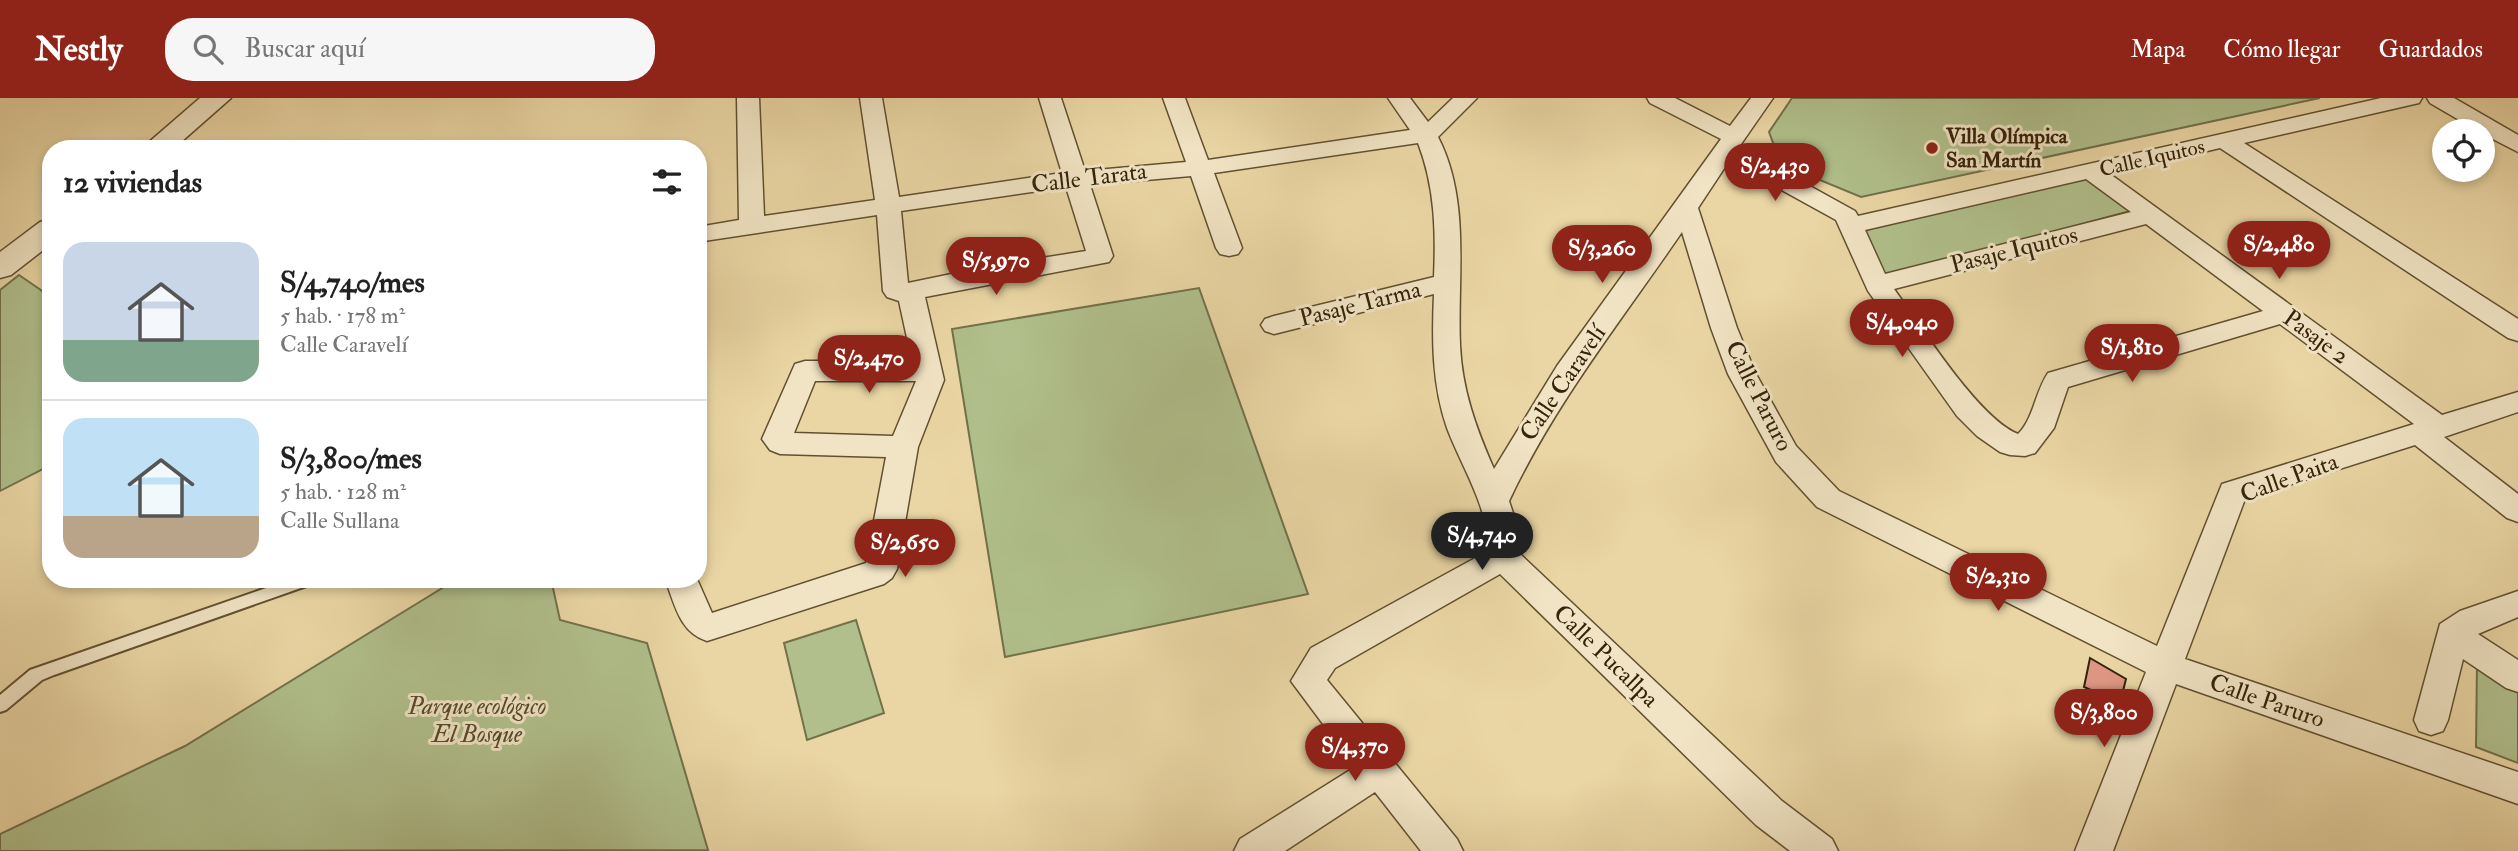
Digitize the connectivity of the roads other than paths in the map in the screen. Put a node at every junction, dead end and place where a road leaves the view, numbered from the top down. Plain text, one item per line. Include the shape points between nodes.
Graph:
1 (217, 98) edge
2 (748, 98) edge
3 (871, 98) edge
4 (1050, 98) edge
5 (1174, 98) edge
6 (1399, 98) edge
7 (1466, 98) edge
8 (1658, 98) edge
9 (1762, 98) edge
10 (2411, 98) edge
11 (2438, 98) edge
12 (1426, 136) junction
13 (166, 140) edge
14 (2225, 141) junction
15 (1730, 143) junction
16 (2518, 145) edge
17 (1199, 166) junction
18 (2092, 172) junction
19 (1076, 178) junction
20 (888, 205) junction
21 (1687, 209) junction
22 (2151, 215) junction
23 (1852, 225) junction
24 (752, 226) junction
25 (707, 233) edge
26 (42, 236) edge
27 (1229, 248) dead end
28 (0, 268) edge
29 (1445, 283) junction
30 (1877, 285) junction
31 (911, 293) junction
32 (2285, 314) junction
33 (1274, 325) dead end
34 (2518, 332) edge
35 (928, 371) junction
36 (2518, 402) edge
37 (2430, 431) junction
38 (903, 447) junction
39 (1493, 502) junction
40 (2518, 510) edge
41 (1503, 556) junction
42 (284, 588) edge
43 (685, 588) edge
44 (2518, 604) edge
45 (2452, 634) junction
46 (2166, 666) junction
47 (2518, 678) edge
48 (0, 705) edge
49 (2431, 720) dead end
50 (1380, 770) junction
51 (2518, 788) edge
52 (1253, 851) edge
53 (1444, 851) edge
54 (1819, 851) edge
55 (2094, 851) edge

1 - 13 street
2 - 24 street
3 - 20 street
4 - 19 street
5 - 17 street
6 - 12 street
7 - 12 street
8 - 15 street
9 - 15 street, Calle Caravelí
10 - 14 street, Calle Iquitos
11 - 16 street
12 - 17 street, Calle Tarata
12 - 29 street via 1445,198
14 - 18 street, Calle Iquitos
14 - 34 street
15 - 21 street, Calle Caravelí
15 - 23 street via 1846,216
17 - 19 street, Calle Tarata
17 - 27 street
18 - 22 street, Pasaje 2
18 - 23 street, Calle Iquitos
19 - 20 street, Calle Tarata
19 - 31 street via 1100,256
20 - 24 street, Calle Tarata
20 - 31 street via 896,291
21 - 39 street, Calle Caravelí via 1549,398 1512,459
21 - 46 street, Calle Paruro via 1742,374 1786,454 1828,499
22 - 30 street, Pasaje Iquitos
22 - 32 street, Pasaje 2
23 - 30 street
24 - 25 street, Calle Tarata
26 - 28 street
29 - 33 street, Pasaje Tarma
29 - 39 street via 1446,371 1466,445
30 - 32 street via 1967,409 2010,444 2025,445 2038,434 2058,380
31 - 35 street
32 - 37 street, Pasaje 2
35 - 38 street via 930,380
35 - 38 street via 805,371 777,439 780,443
36 - 37 street, Calle Paita
37 - 40 street, Pasaje 2
37 - 46 street, Calle Paita via 2233,492
38 - 43 street via 881,569 873,575 708,628 699,622
39 - 41 street via 1506,538
41 - 50 street via 1324,658 1308,681
41 - 54 street, Calle Pucallpa via 1769,813
42 - 48 lane via 48,670
44 - 45 street via 2472,620
45 - 47 street
45 - 49 street
46 - 51 street, Calle Paruro
46 - 55 street
50 - 52 street
50 - 53 street

